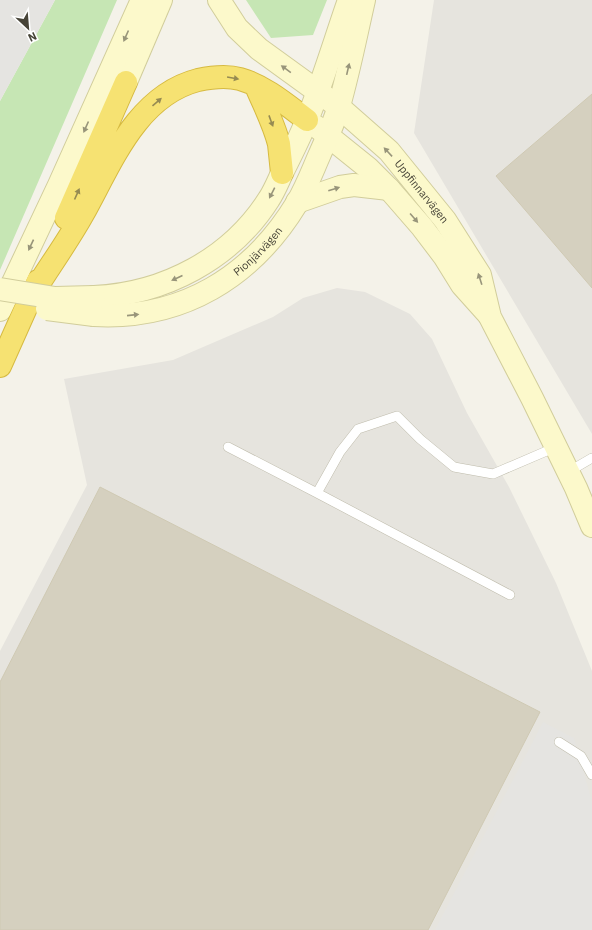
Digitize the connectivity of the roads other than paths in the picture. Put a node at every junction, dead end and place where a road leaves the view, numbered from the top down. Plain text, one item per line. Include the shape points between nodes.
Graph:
1 (142, 0) edge
2 (161, 0) edge
3 (219, 0) edge
4 (350, 0) edge
5 (364, 0) edge
6 (126, 82) joint
7 (256, 86) junction
8 (318, 92) junction
9 (339, 107) junction
10 (307, 120) junction
11 (328, 135) junction
12 (282, 173) junction
13 (389, 189) junction
14 (297, 202) junction
15 (0, 289) edge
16 (32, 293) junction
17 (0, 302) edge
18 (94, 306) junction
19 (0, 310) edge
20 (490, 317) junction
21 (0, 366) edge
22 (228, 447) dead end
23 (556, 447) junction
24 (592, 458) edge
25 (568, 472) junction
26 (317, 492) junction
27 (592, 526) edge
28 (510, 595) dead end
29 (559, 742) dead end
30 (592, 775) edge

1 -> 19 main road
2 - 6 main road
8 -> 3 main road, Uppfinnarvägen via 259,49 238,28
4 - 8 main road, Pionjärvägen
9 -> 5 main road, Pionjärvägen
16 -> 6 highway
7 - 10 highway
7 -> 12 highway via 275,132
16 -> 7 highway via 82,215 118,148 140,118 155,104 177,88 209,78 224,76
8 - 9 main road, Uppfinnarvägen
8 - 10 main road, Pionjärvägen
9 - 11 main road, Pionjärvägen
20 -> 9 main road, Uppfinnarvägen via 480,275 445,220 389,151
10 - 11 main road, Uppfinnarvägen
10 - 12 main road, Pionjärvägen
11 - 13 main road, Uppfinnarvägen
11 - 14 main road, Pionjärvägen
12 -> 18 main road, Pionjärvägen via 270,198 249,227 207,263 163,284 114,296
14 -> 13 main road via 340,187 354,185
13 -> 20 main road, Uppfinnarvägen via 440,250 462,285
18 -> 14 main road, Pionjärvägen via 115,316 144,314 194,298 238,271 264,247
15 - 18 main road, Pionjärvägen, bridge
16 - 21 highway
17 - 18 main road, Pionjärvägen, bridge
20 - 23 main road, Uppfinnarvägen
22 - 26 lane
23 - 25 main road, Uppfinnarvägen
23 - 26 lane via 493,474 454,467 397,416 358,429 340,452
24 - 25 lane
25 - 27 main road, Uppfinnarvägen
26 - 28 lane
29 - 30 lane via 581,756

